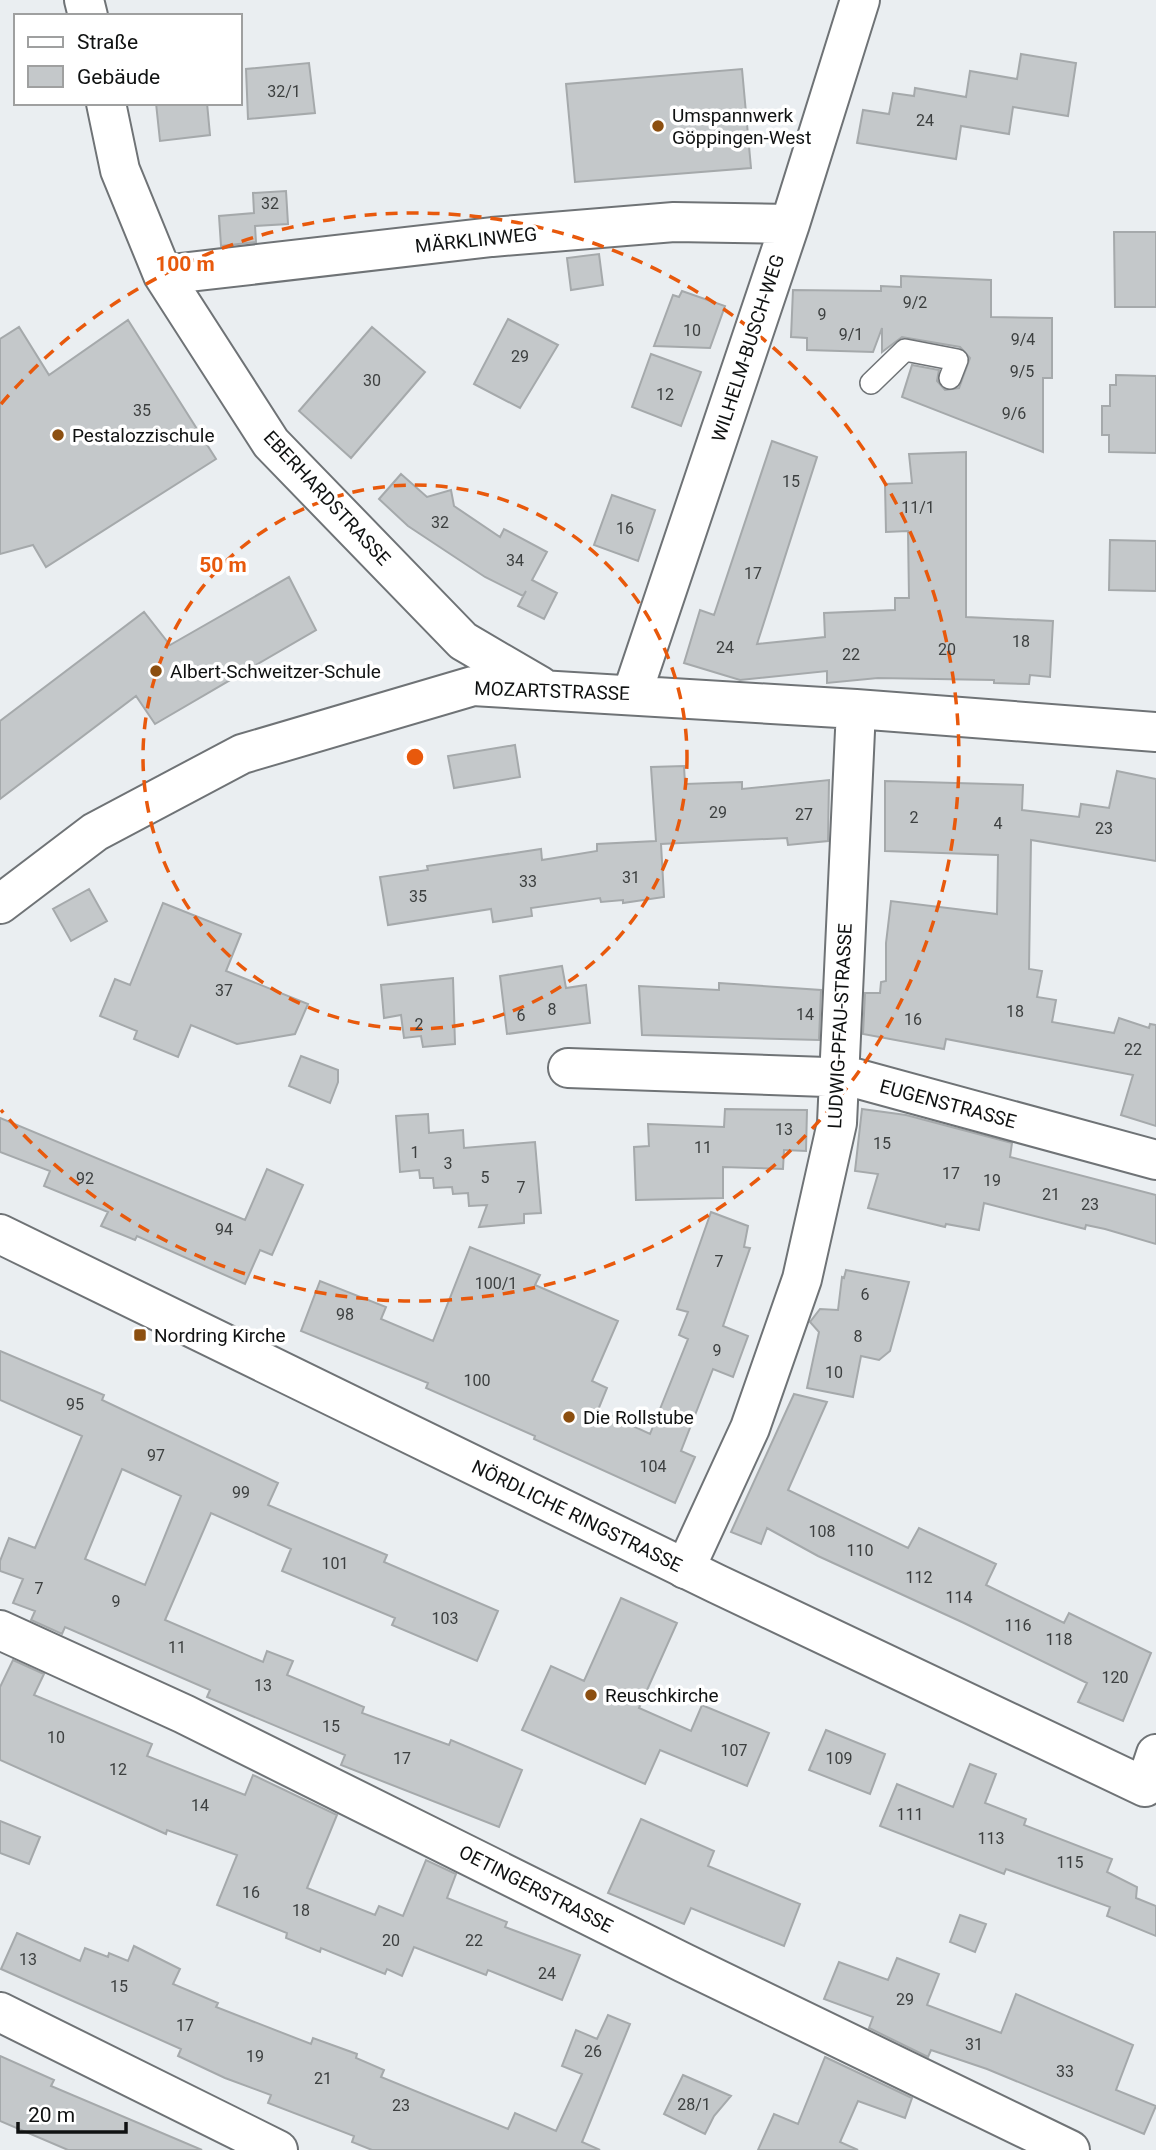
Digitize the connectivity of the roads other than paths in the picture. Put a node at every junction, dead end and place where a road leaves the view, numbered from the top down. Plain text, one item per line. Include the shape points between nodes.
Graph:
1 (860, 0) edge
2 (106, 105) edge
3 (790, 224) junction
4 (163, 275) junction
5 (950, 378) dead end
6 (871, 383) dead end
7 (545, 688) junction
8 (632, 694) junction
9 (856, 709) junction
10 (1156, 732) edge
11 (0, 904) edge
12 (568, 1068) dead end
13 (840, 1078) junction
14 (1156, 1160) edge
15 (0, 1234) edge
16 (685, 1569) junction
17 (0, 1630) edge
18 (1152, 1778) edge
19 (0, 2012) edge
20 (278, 2150) edge
21 (1070, 2150) edge

1 - 3 street, WILHELM-BUSCH-WEG
2 - 4 street, EBERHARDSTRASSE via 120,170
3 - 4 street, MÄRKLINWEG via 622,226
3 - 8 street, WILHELM-BUSCH-WEG
4 - 7 street, EBERHARDSTRASSE via 271,443 463,641
5 - 6 lane via 957,360 905,350
7 - 8 street, MOZARTSTRASSE
7 - 11 street, MOZARTSTRASSE via 473,686 242,754 95,832
8 - 9 street, MOZARTSTRASSE
9 - 10 street, MOZARTSTRASSE
9 - 13 street, LUDWIG-PFAU-STRASSE
12 - 13 street, EUGENSTRASSE
13 - 14 street, EUGENSTRASSE via 855,1078
13 - 16 street, LUDWIG-PFAU-STRASSE via 837,1123 802,1279 750,1428
15 - 16 street, NÖRDLICHE RINGSTRASSE
16 - 18 street, NÖRDLICHE RINGSTRASSE
17 - 21 street, OETINGERSTRASSE via 184,1714
19 - 20 street

